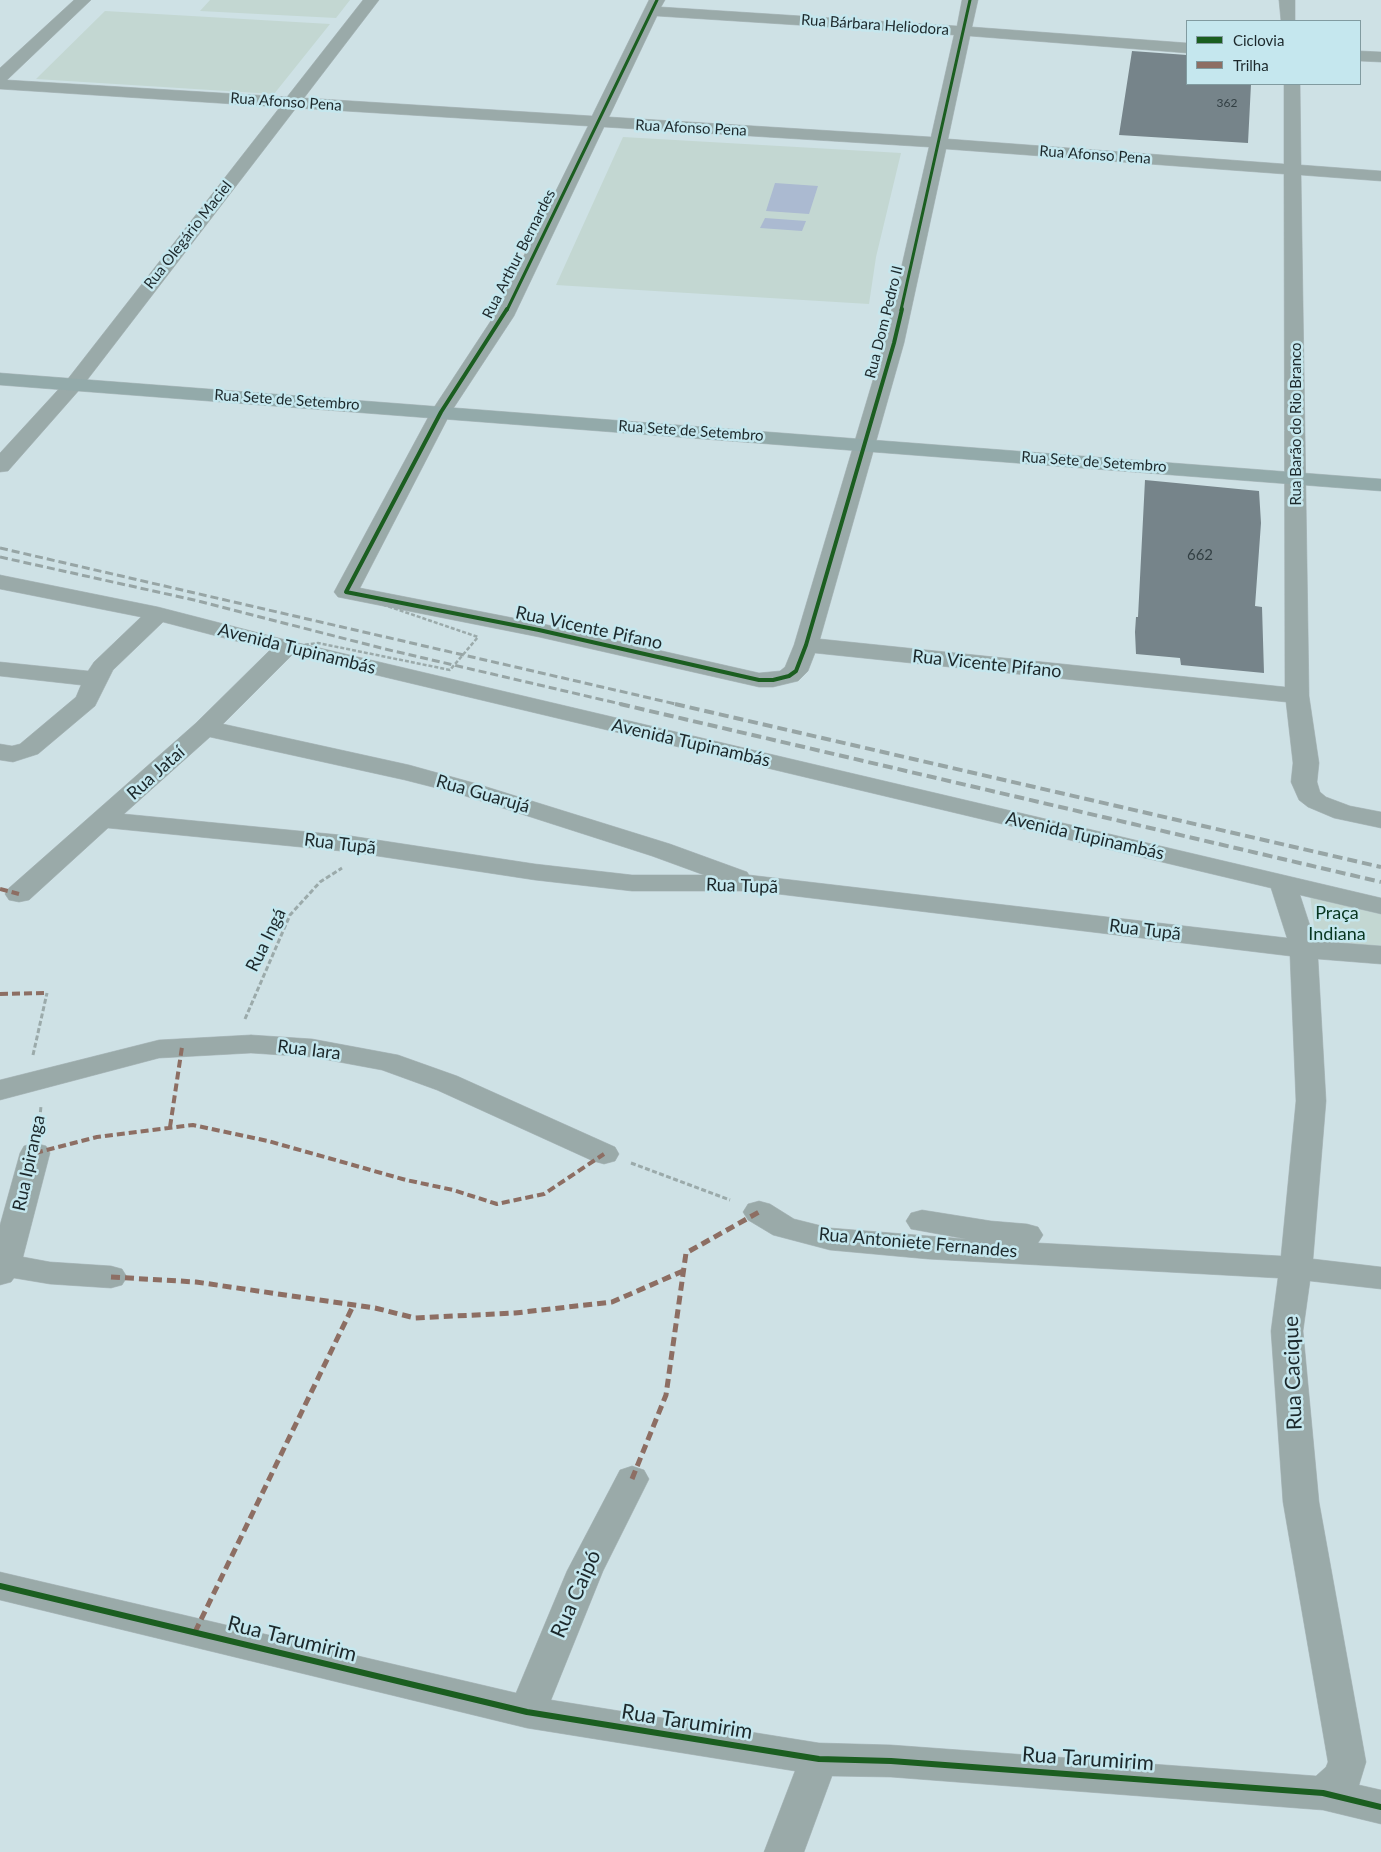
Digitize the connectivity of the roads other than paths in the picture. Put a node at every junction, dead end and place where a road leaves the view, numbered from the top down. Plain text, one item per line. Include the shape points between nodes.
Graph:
1 (82, 0) edge
2 (371, 0) edge
3 (970, 0) edge
4 (1286, 0) edge
5 (655, 6) edge
6 (1288, 20) edge
7 (964, 31) junction
8 (1186, 48) edge
9 (1361, 56) edge
10 (1381, 57) edge
11 (0, 77) edge
12 (0, 84) edge
13 (1292, 85) edge
14 (291, 103) junction
15 (598, 122) junction
16 (939, 143) junction
17 (1294, 170) junction
18 (1381, 176) edge
19 (0, 379) edge
20 (74, 384) junction
21 (441, 412) junction
22 (865, 445) junction
23 (0, 466) edge
24 (1296, 477) junction
25 (1381, 484) edge
26 (0, 582) edge
27 (346, 592) joint
28 (158, 614) junction
29 (806, 645) junction
30 (287, 647) junction
31 (0, 670) edge
32 (95, 679) junction
33 (1297, 696) junction
34 (205, 728) junction
35 (11, 752) edge
36 (103, 820) junction
37 (1381, 820) edge
38 (753, 883) junction
39 (1283, 883) junction
40 (19, 894) dead end
41 (1381, 906) edge
42 (1304, 949) junction
43 (1381, 955) edge
44 (0, 1090) edge
45 (34, 1153) road end
46 (604, 1154) road end
47 (759, 1212) road end
48 (922, 1221) dead end
49 (1248, 1265) junction
50 (2, 1268) edge
51 (1296, 1268) junction
52 (111, 1277) dead end
53 (1381, 1278) edge
54 (632, 1479) dead end
55 (0, 1586) edge
56 (527, 1712) junction
57 (819, 1759) junction
58 (1323, 1793) junction
59 (1381, 1807) edge
60 (784, 1852) edge

1 - 11 street
2 - 14 street, Rua Olegário Maciel
3 - 7 street, Rua Dom Pedro II
4 - 6 street
5 - 7 street, Rua Bárbara Heliodora
5 - 15 street, Rua Arthur Bernardes
7 - 8 street, Rua Bárbara Heliodora
7 - 16 street, Rua Dom Pedro II
9 - 10 street
12 - 14 street, Rua Afonso Pena
13 - 17 street, Rua Barão do Rio Branco
14 - 15 street, Rua Afonso Pena
14 - 20 street, Rua Olegário Maciel
15 - 16 street, Rua Afonso Pena
15 - 21 street, Rua Arthur Bernardes via 504,316
16 - 17 street, Rua Afonso Pena
16 - 22 street, Rua Dom Pedro II via 894,344
17 - 18 street, Rua Afonso Pena
17 - 24 street, Rua Barão do Rio Branco
19 - 20 main road, Rua Sete de Setembro
20 - 21 main road, Rua Sete de Setembro
20 - 23 street, Rua Olegário Maciel
21 - 22 main road, Rua Sete de Setembro
21 - 27 street, Rua Arthur Bernardes
22 - 24 main road, Rua Sete de Setembro
22 - 29 street, Rua Dom Pedro II
24 - 25 main road, Rua Sete de Setembro
24 - 33 street, Rua Barão do Rio Branco
26 - 28 street, Avenida Tupinambás
27 - 29 street, Rua Vicente Pifano via 539,630 759,680 773,680 796,671
28 - 30 street, Avenida Tupinambás
28 - 32 street via 102,668
29 - 33 street, Rua Vicente Pifano
30 - 34 street, Rua Jataí
30 - 39 street, Avenida Tupinambás
31 - 32 street
32 - 35 street via 86,701 34,746
33 - 37 street, Rua Barão do Rio Branco via 1306,763 1304,782 1308,795 1343,812
34 - 36 street, Rua Jataí
34 - 38 street, Rua Guarujá via 465,788
36 - 38 street, Rua Tupã via 372,847 632,883
36 - 40 street, Rua Jataí
38 - 42 street, Rua Tupã
39 - 41 street, Avenida Tupinambás
39 - 42 street, Rua Cacique
42 - 43 street, Rua Tupã
42 - 51 street, Rua Cacique via 1311,1101
44 - 46 street, Rua Iara via 159,1049 206,1045 312,1048 388,1062 447,1083
45 - 50 street, Rua Ipiranga
47 - 49 street, Rua Antoniete Fernandes via 784,1227 830,1239 928,1248
48 - 49 street, Rua Antoniete Fernandes via 990,1232 1202,1250
49 - 51 street, Rua Antoniete Fernandes
50 - 52 street
51 - 53 street, Rua Antoniete Fernandes
51 - 58 street, Rua Cacique via 1287,1331 1301,1502 1347,1762 1344,1776
54 - 56 street, Rua Caipó via 584,1571
55 - 56 street, Rua Tarumirim
56 - 57 street, Rua Tarumirim
57 - 58 street, Rua Tarumirim via 892,1761
57 - 60 street
58 - 59 street, Rua Tarumirim

